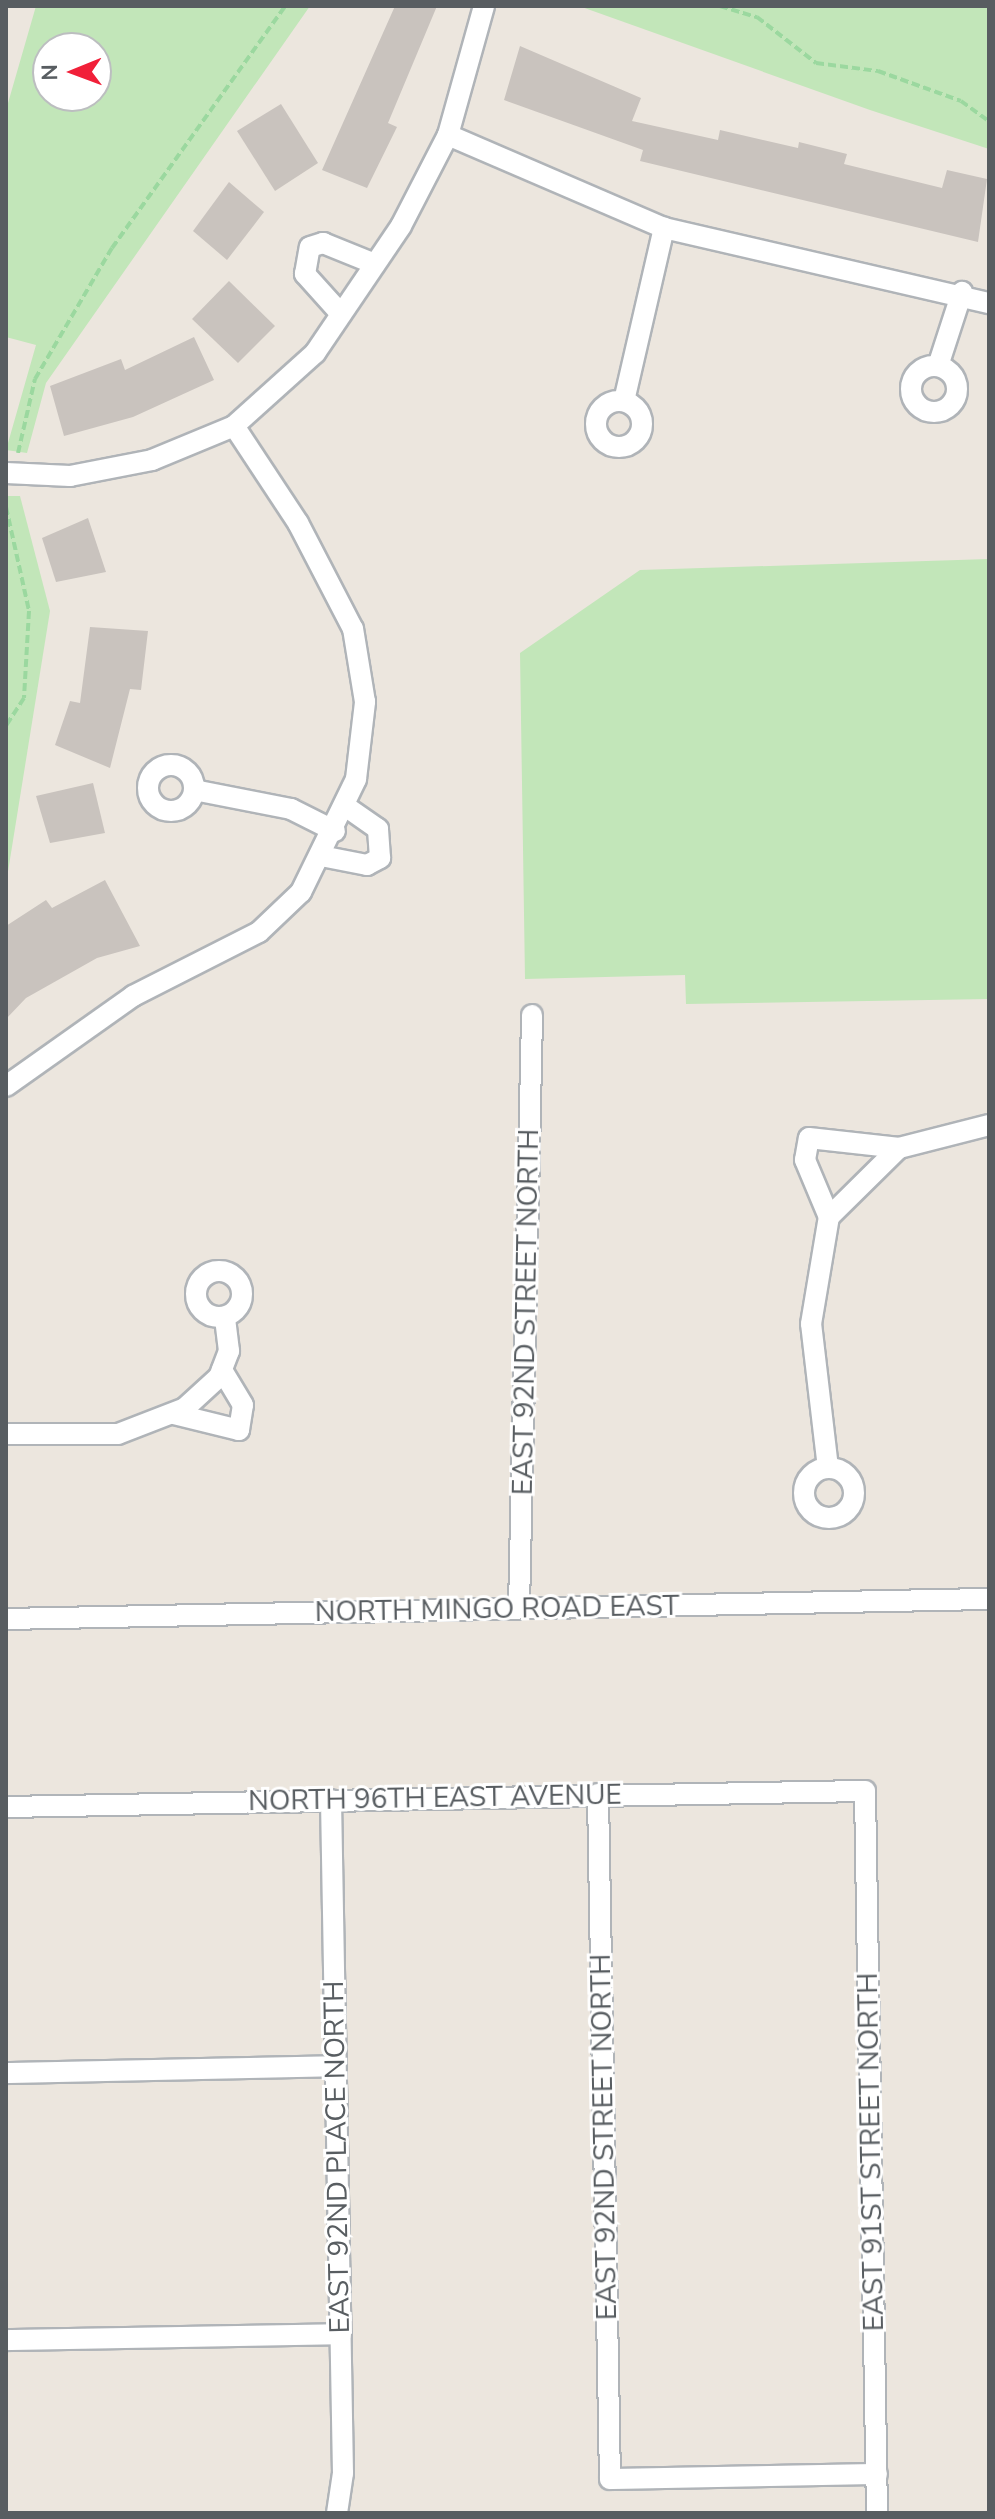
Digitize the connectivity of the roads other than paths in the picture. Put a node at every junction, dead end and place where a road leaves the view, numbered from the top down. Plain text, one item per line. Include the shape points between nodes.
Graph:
1 (484, 6) edge
2 (448, 135) junction
3 (664, 228) junction
4 (375, 264) junction
5 (962, 292) junction
6 (989, 303) edge
7 (341, 314) junction
8 (938, 366) dead end
9 (624, 401) dead end
10 (234, 426) junction
11 (8, 473) edge
12 (194, 790) dead end
13 (345, 806) junction
14 (335, 831) junction
15 (321, 856) junction
16 (532, 1015) dead end
17 (6, 1086) edge
18 (989, 1125) edge
19 (899, 1148) junction
20 (829, 1217) junction
21 (225, 1317) dead end
22 (222, 1370) junction
23 (174, 1414) junction
24 (6, 1434) edge
25 (828, 1468) dead end
26 (989, 1599) edge
27 (519, 1608) junction
28 (6, 1619) edge
29 (865, 1791) joint
30 (598, 1794) junction
31 (331, 1800) junction
32 (6, 1807) edge
33 (335, 2066) junction
34 (6, 2073) edge
35 (341, 2334) junction
36 (6, 2340) edge
37 (877, 2474) junction
38 (337, 2513) edge
39 (877, 2513) edge

1 - 2 street
2 - 3 street
2 - 4 street
3 - 5 street
3 - 9 street
4 - 7 street
4 - 7 street via 323,243 310,247 305,274
5 - 6 street
5 - 8 street
7 - 10 street via 315,353
10 - 11 street via 152,460 70,476
10 - 13 street via 298,523 353,629 365,702 356,779
12 - 14 street via 291,809
13 - 14 street
13 - 15 street via 378,829 380,858 367,865
14 - 15 street
15 - 17 street via 301,892 259,932 133,996
16 - 27 street, EAST 92ND STREET NORTH
18 - 19 street via 947,1130
19 - 20 street
19 - 20 street via 809,1138 805,1160
20 - 25 street via 811,1324
21 - 22 street via 229,1351
22 - 23 street via 204,1395
22 - 23 street via 243,1405 239,1430
23 - 24 street via 118,1434
26 - 27 street, NORTH MINGO ROAD EAST
27 - 28 street, NORTH MINGO ROAD EAST
29 - 30 street, NORTH 96TH EAST AVENUE
29 - 37 street, EAST 91ST STREET NORTH
30 - 31 street, NORTH 96TH EAST AVENUE
30 - 37 street, EAST 92ND STREET NORTH via 610,2479
31 - 32 street, NORTH 96TH EAST AVENUE
31 - 33 street, EAST 92ND PLACE NORTH
33 - 34 street
33 - 35 street, EAST 92ND PLACE NORTH
35 - 36 street
35 - 38 street, EAST 92ND PLACE NORTH
37 - 39 street, EAST 91ST STREET NORTH

